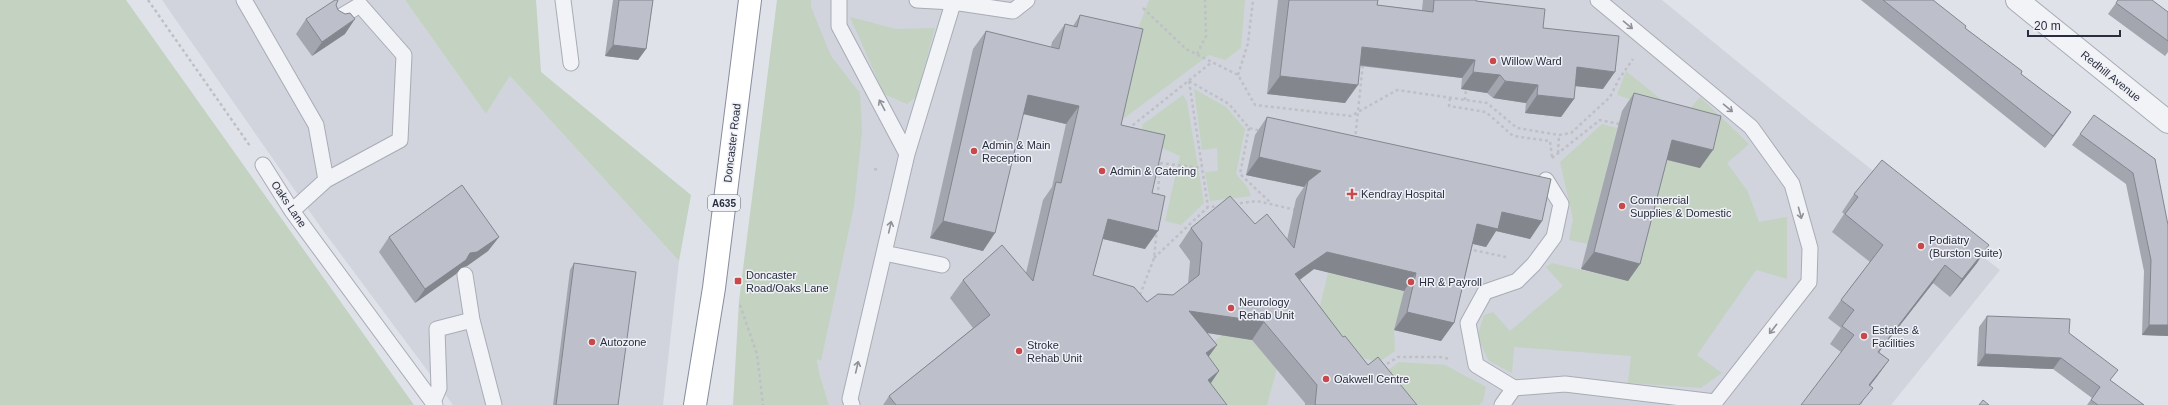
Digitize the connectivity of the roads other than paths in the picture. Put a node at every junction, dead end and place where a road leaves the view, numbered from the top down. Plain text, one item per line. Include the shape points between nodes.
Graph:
1 (244, 0) edge
2 (563, 0) edge
3 (750, 0) edge
4 (839, 0) edge
5 (917, 0) edge
6 (1027, 0) edge
7 (1598, 0) edge
8 (2017, 0) edge
9 (954, 1) edge
10 (336, 20) edge
11 (570, 63) dead end
12 (2168, 122) edge
13 (907, 154) junction
14 (263, 165) road end
15 (326, 180) junction
16 (1546, 180) edge
17 (292, 211) junction
18 (884, 253) junction
19 (942, 266) dead end
20 (465, 275) edge
21 (472, 320) junction
22 (1514, 388) junction
23 (434, 403) edge
24 (494, 405) edge
25 (695, 405) edge
26 (852, 405) edge
27 (1502, 405) edge

1 - 15 lane via 316,125
2 - 11 lane
3 - 25 highway, Doncaster Road / A635 via 714,288
13 -> 4 lane via 839,26
5 - 9 lane
6 - 9 lane via 1013,11
7 -> 22 lane via 1750,127 1792,184 1810,248 1809,282 1716,402 1565,384
8 - 12 street, Redhill Avenue
9 - 13 lane
10 - 15 lane via 360,5 404,55 400,140
18 -> 13 lane
14 - 17 lane, Oaks Lane
15 - 17 lane
16 - 22 lane via 1561,204 1554,237 1534,264 1517,281 1485,292 1468,323 1476,365
17 - 23 lane, Oaks Lane
18 - 19 lane
26 -> 18 lane via 850,399
20 - 21 lane
21 - 23 lane via 437,329 440,388
21 - 24 lane
22 - 27 lane

